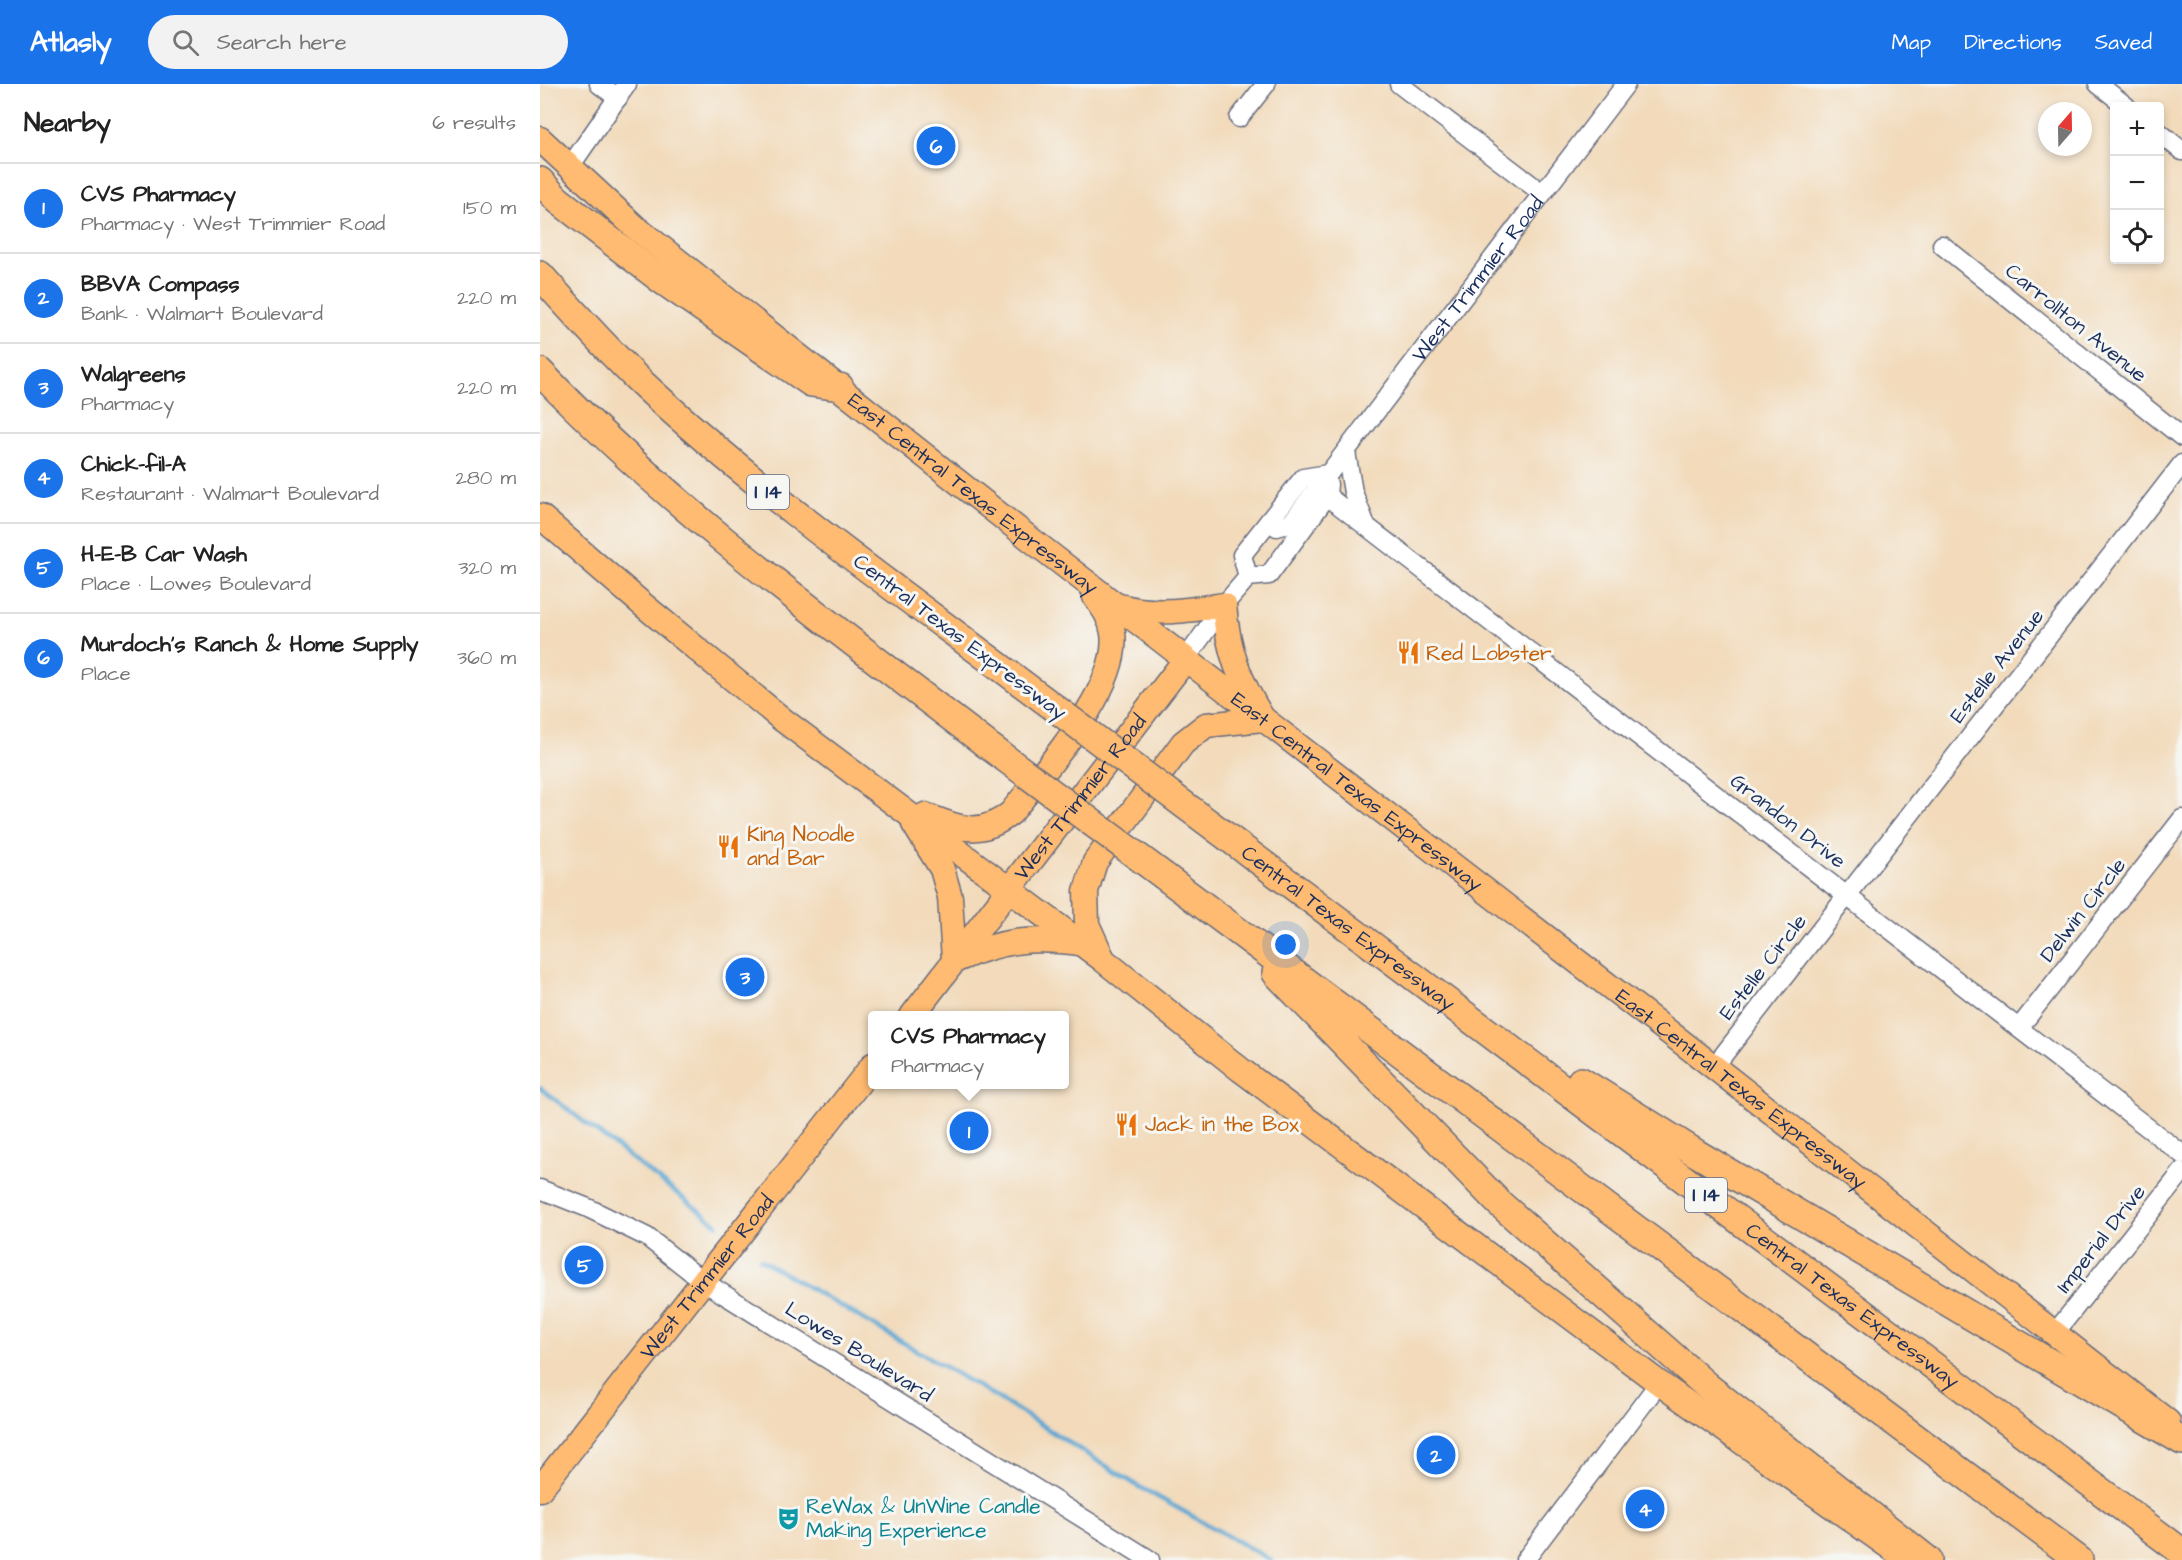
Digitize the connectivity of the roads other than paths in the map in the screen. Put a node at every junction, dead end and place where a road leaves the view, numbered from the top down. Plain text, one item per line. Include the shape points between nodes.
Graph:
1 (599, 84) edge
2 (1266, 84) edge
3 (1399, 84) edge
4 (1626, 84) edge
5 (2098, 84) edge
6 (623, 91) edge
7 (2121, 102) edge
8 (1239, 118) dead end
9 (2164, 136) edge
10 (540, 139) edge
11 (2182, 151) edge
12 (569, 168) junction
13 (540, 182) edge
14 (1542, 193) junction
15 (1942, 244) dead end
16 (540, 275) edge
17 (540, 372) edge
18 (840, 387) junction
19 (2182, 437) edge
20 (1346, 453) junction
21 (2182, 464) edge
22 (1328, 474) junction
23 (1328, 496) junction
24 (540, 516) edge
25 (1366, 525) junction
26 (1248, 578) junction
27 (1083, 580) junction
28 (1111, 603) junction
29 (1224, 605) junction
30 (1185, 660) junction
31 (1263, 719) junction
32 (903, 807) junction
33 (2182, 819) edge
34 (1009, 890) junction
35 (1847, 896) junction
36 (1228, 922) junction
37 (1082, 944) junction
38 (1102, 959) junction
39 (954, 961) junction
40 (916, 1011) edge
41 (2019, 1028) junction
42 (1504, 1043) junction
43 (1714, 1067) junction
44 (868, 1071) edge
45 (2182, 1154) edge
46 (2182, 1172) edge
47 (540, 1190) edge
48 (704, 1282) junction
49 (2055, 1333) junction
50 (1659, 1383) junction
51 (2182, 1432) edge
52 (2182, 1442) edge
53 (540, 1489) edge
54 (2182, 1552) edge
55 (1150, 1560) edge
56 (1525, 1560) edge
57 (1908, 1560) edge
58 (1928, 1560) edge
59 (2079, 1560) edge

1 - 6 street
2 - 8 street
3 - 14 street
4 - 14 street, West Trimmier Road
5 - 7 street
6 - 12 street
9 - 11 street
10 - 12 main road, East Central Texas Expressway
12 - 18 main road, East Central Texas Expressway via 635,227
13 - 18 highway via 663,281 811,383
14 - 20 street, West Trimmier Road
15 - 19 street, Carrollton Avenue
16 - 42 highway, Central Texas Expressway / I 14, bridge via 642,383 779,501
17 - 36 highway, bridge via 592,426 742,557
18 - 27 main road, East Central Texas Expressway
20 - 22 street, West Trimmier Road
20 - 25 street via 1353,492
21 - 35 street, Estelle Avenue
22 - 23 street
22 - 26 street via 1302,478 1242,555
23 - 25 street, Grandon Drive
23 - 26 street, West Trimmier Road via 1269,575
24 - 32 main road via 783,720
25 - 35 street, Grandon Drive
26 - 29 street, West Trimmier Road
27 - 28 main road, East Central Texas Expressway
27 - 32 main road via 1108,614 1114,635 1111,665 1099,696 1011,813 995,826 961,829
28 - 29 main road via 1161,613
28 - 30 main road, East Central Texas Expressway
29 - 30 street, West Trimmier Road
29 - 31 main road via 1234,665
30 - 31 main road, East Central Texas Expressway
30 - 34 main road, West Trimmier Road
31 - 38 main road via 1206,725 1183,743 1095,862 1086,891 1087,924
31 - 43 main road, East Central Texas Expressway
32 - 34 main road
32 - 39 main road via 942,869 950,897
33 - 41 street, Delwin Circle
34 - 37 main road
34 - 39 main road, West Trimmier Road
35 - 41 street, Grandon Drive
35 - 43 street, Estelle Circle
36 - 58 highway via 1499,1203 1707,1386
36 - 59 highway
37 - 38 main road
37 - 39 main road via 1042,938 1009,942
38 - 50 main road via 1250,1077
39 - 40 main road, West Trimmier Road
41 - 45 street, Grandon Drive
42 - 52 highway via 1536,1053 1695,1153
42 - 54 highway, Central Texas Expressway / I 14
43 - 49 main road, East Central Texas Expressway
44 - 48 main road, West Trimmier Road
46 - 49 street, Imperial Drive
47 - 48 street, Lowes Boulevard via 588,1208 647,1238
48 - 53 main road, West Trimmier Road
48 - 55 street, Lowes Boulevard
49 - 51 main road, East Central Texas Expressway
50 - 56 street
50 - 57 main road

